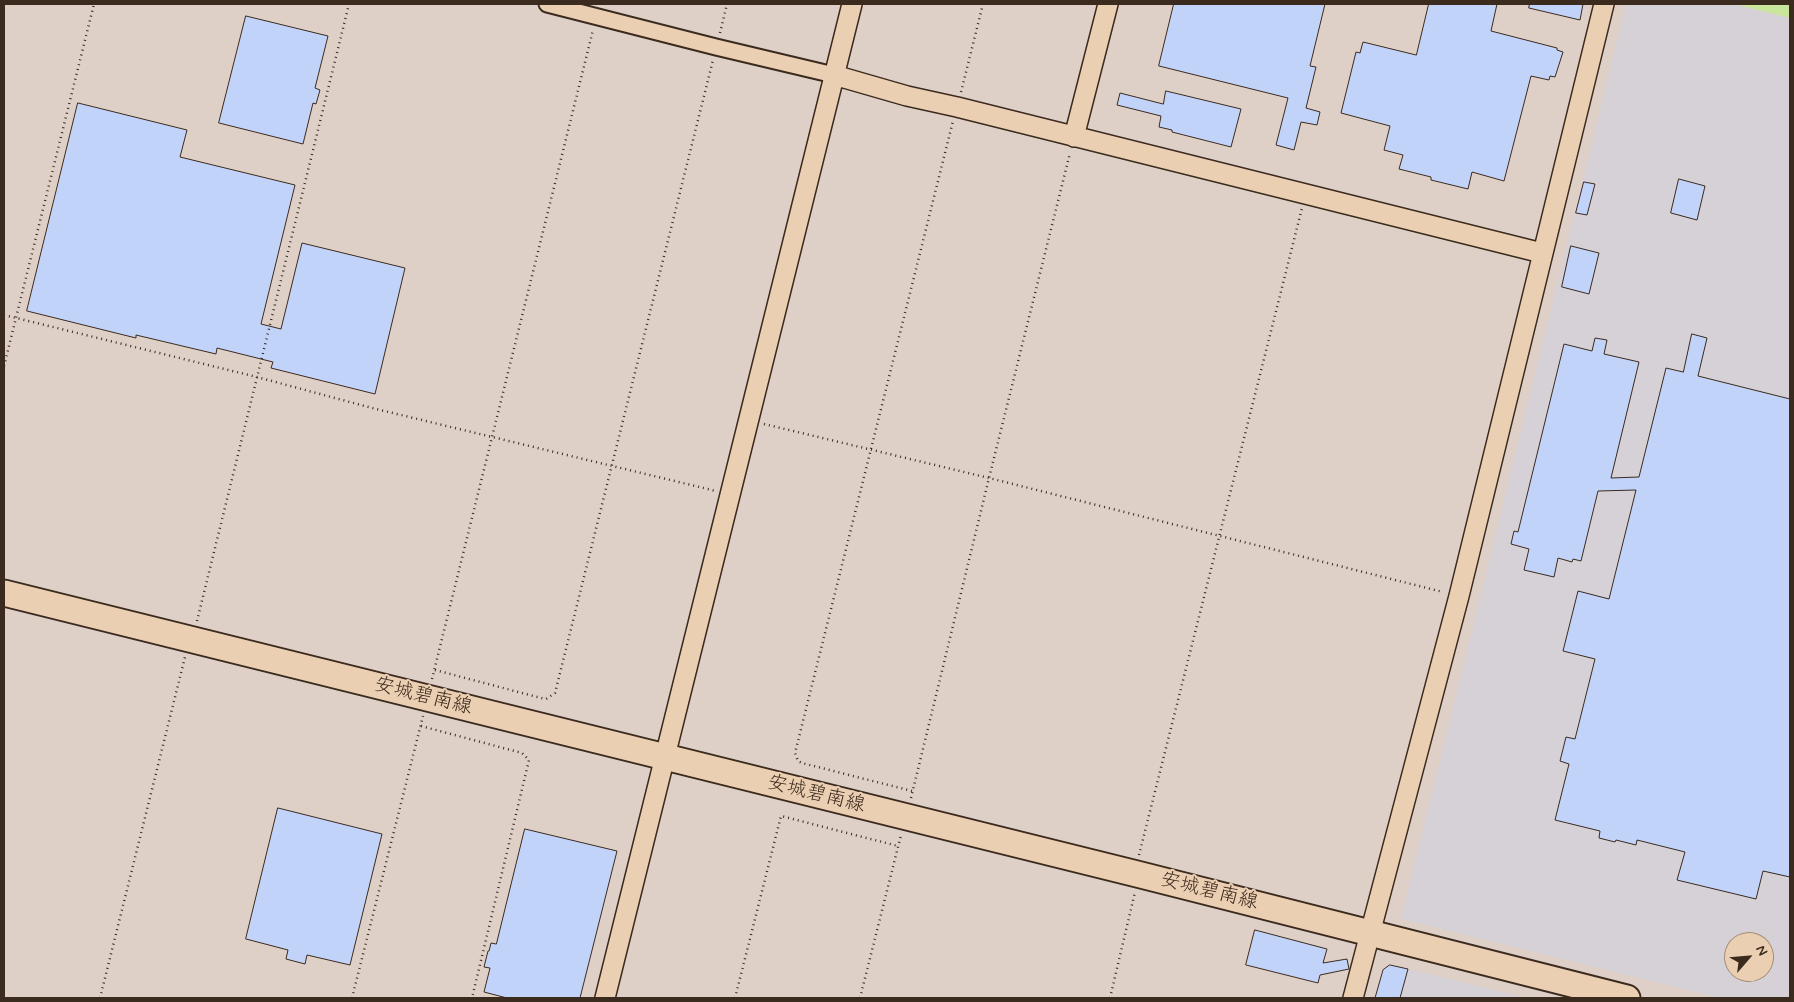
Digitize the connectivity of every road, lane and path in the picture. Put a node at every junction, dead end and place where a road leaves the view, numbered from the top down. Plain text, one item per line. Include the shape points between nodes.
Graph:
1 (94, 4) edge
2 (349, 4) edge
3 (546, 4) edge
4 (727, 4) edge
5 (852, 4) edge
6 (983, 4) edge
7 (1108, 4) edge
8 (1604, 4) edge
9 (596, 16) junction
10 (716, 47) junction
11 (834, 75) junction
12 (957, 107) junction
13 (1074, 137) junction
14 (1306, 194) junction
15 (1542, 253) junction
16 (4, 315) edge
17 (16, 318) junction
18 (4, 366) edge
19 (257, 377) junction
20 (748, 420) junction
21 (491, 436) junction
22 (872, 449) junction
23 (612, 466) junction
24 (989, 478) junction
25 (730, 494) junction
26 (1219, 536) junction
27 (4, 593) edge
28 (1459, 596) junction
29 (191, 639) junction
30 (434, 670) junction
31 (428, 698) junction
32 (421, 726) junction
33 (665, 757) junction
34 (912, 791) junction
35 (906, 817) junction
36 (898, 846) junction
37 (1137, 874) junction
38 (1369, 933) junction
39 (1618, 997) edge
40 (100, 998) edge
41 (352, 998) edge
42 (472, 998) edge
43 (605, 998) edge
44 (735, 998) edge
45 (860, 998) edge
46 (1110, 998) edge
47 (1353, 998) edge

1 - 17 path
2 - 19 path
3 - 9 street
4 - 10 path
5 - 11 street
6 - 12 path
7 - 13 street
8 - 15 street
9 - 10 street
9 - 21 path
10 - 11 street
10 - 23 path
11 - 12 street
11 - 20 street
12 - 13 street
12 - 22 path
13 - 14 street
13 - 24 path
14 - 15 street
14 - 26 path
15 - 28 street
16 - 17 path
17 - 18 path
17 - 19 path
19 - 21 path
19 - 29 path
20 - 22 path
20 - 25 street
21 - 23 path
21 - 30 path
22 - 24 path
22 - 34 path via 795,753 802,763
23 - 25 path
23 - 30 path via 555,693 546,699
24 - 26 path
24 - 34 path
25 - 33 street
26 - 28 path
26 - 37 path via 1139,854
27 - 29 main road, 安城碧南線
28 - 38 street
29 - 31 main road, 安城碧南線
29 - 40 path
30 - 31 path
31 - 32 path
31 - 33 main road, 安城碧南線
32 - 41 path
32 - 42 path via 522,752 529,760
33 - 35 main road, 安城碧南線
33 - 43 street
34 - 35 path
35 - 36 path
35 - 37 main road, 安城碧南線
36 - 44 path via 781,816
36 - 45 path
37 - 38 main road, 安城碧南線
37 - 46 path
38 - 39 main road, 安城碧南線
38 - 47 street

